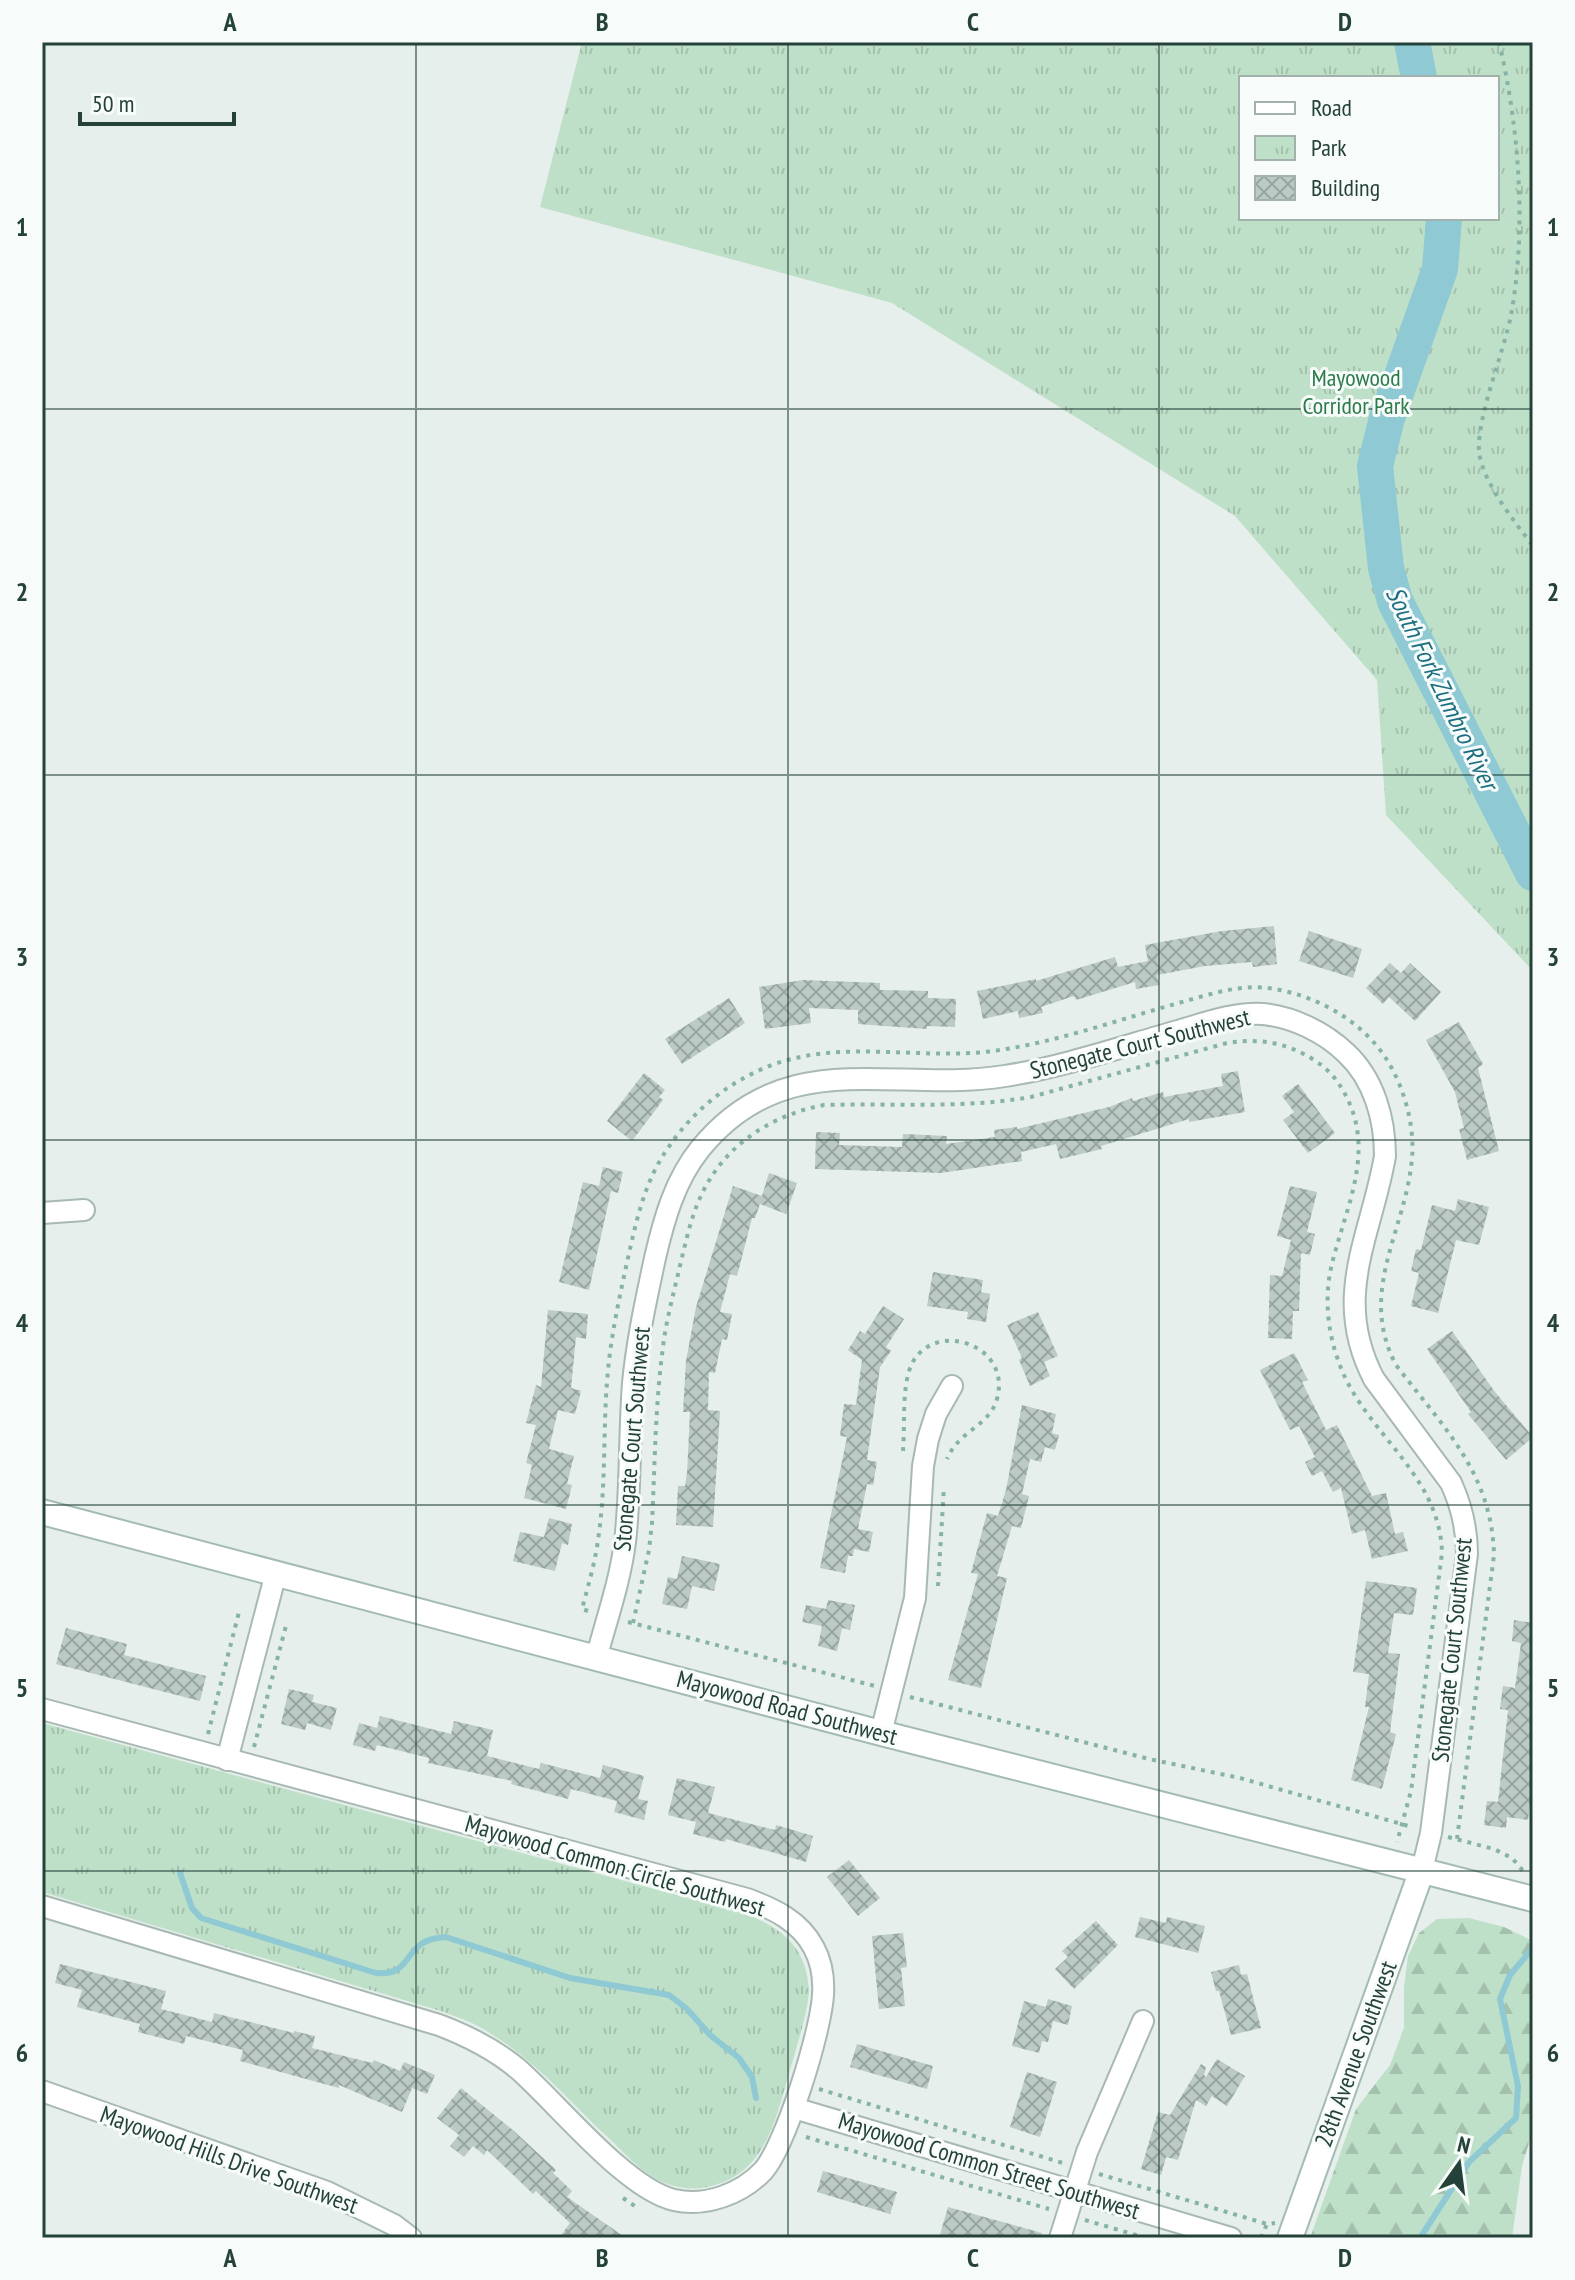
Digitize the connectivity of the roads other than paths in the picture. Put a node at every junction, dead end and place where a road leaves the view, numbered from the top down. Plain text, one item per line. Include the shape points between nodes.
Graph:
1 (84, 1210) dead end
2 (42, 1213) edge
3 (952, 1386) dead end
4 (42, 1512) edge
5 (276, 1573) junction
6 (596, 1659) junction
7 (42, 1709) edge
8 (881, 1733) junction
9 (227, 1760) junction
10 (1422, 1870) junction
11 (1529, 1891) edge
12 (42, 1906) edge
13 (1143, 2021) dead end
14 (42, 2091) edge
15 (794, 2108) junction
16 (1073, 2192) junction
17 (411, 2238) edge
18 (1060, 2238) edge
19 (1231, 2238) edge
20 (1290, 2238) edge

1 - 2 street
3 - 8 street via 928,1439 915,1598
4 - 5 street, Mayowood Road Southwest
5 - 6 street, Mayowood Road Southwest
5 - 9 street
6 - 8 street, Mayowood Road Southwest
6 - 10 street, Stonegate Court Southwest via 624,1546 633,1382 660,1236 685,1170 727,1121 761,1099 800,1084 1000,1077 1221,1019 1262,1014 1284,1018 1324,1036 1352,1059 1379,1111 1385,1156 1355,1279 1356,1328 1374,1379 1451,1483 1467,1534 1431,1833
7 - 9 street, Mayowood Common Circle Southwest
8 - 10 street, Mayowood Road Southwest
9 - 15 street, Mayowood Common Circle Southwest via 747,1899 780,1913 804,1933 823,1979 821,2011
10 - 11 street, Mayowood Road Southwest
10 - 20 street, 28th Avenue Southwest
12 - 15 street, Mayowood Common Circle Southwest via 481,2042 517,2068 641,2186 675,2200 714,2199 745,2186 772,2160
13 - 16 street
14 - 17 street, Mayowood Hills Drive Southwest via 327,2192
15 - 16 street, Mayowood Common Street Southwest
16 - 18 street
16 - 19 street, Mayowood Common Street Southwest

